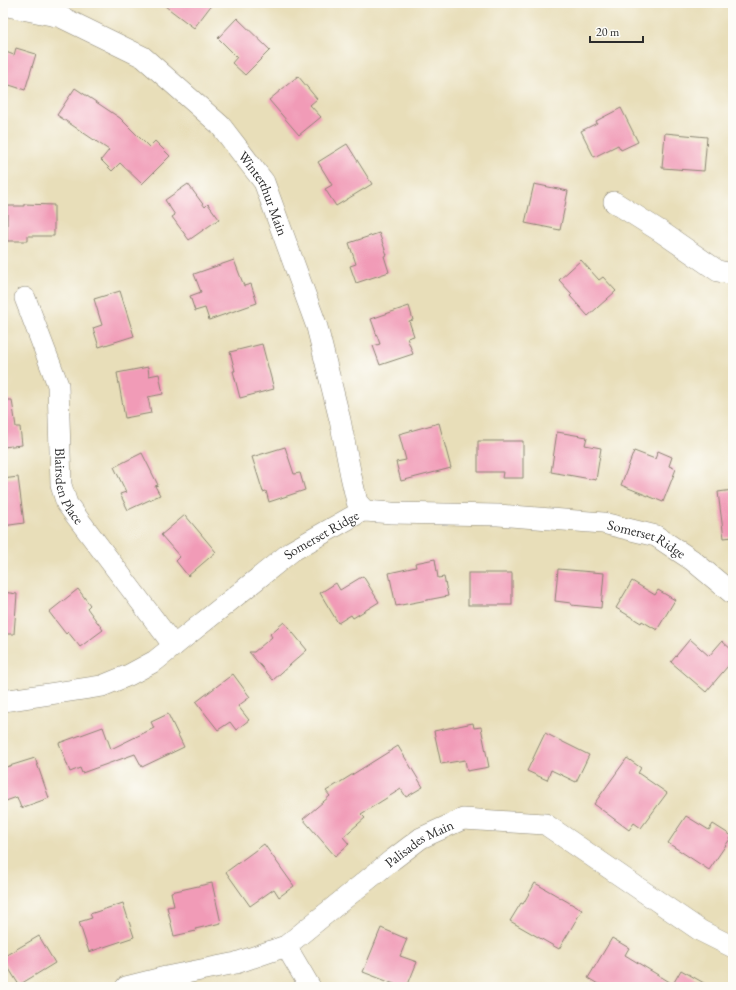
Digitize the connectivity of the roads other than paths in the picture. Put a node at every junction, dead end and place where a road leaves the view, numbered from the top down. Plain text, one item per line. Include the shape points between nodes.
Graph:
1 (3, 4) edge
2 (614, 202) dead end
3 (733, 274) edge
4 (25, 298) dead end
5 (364, 510) junction
6 (733, 594) edge
7 (174, 646) junction
8 (3, 701) edge
9 (286, 946) junction
10 (733, 947) edge
11 (126, 987) edge
12 (310, 987) edge

1 - 5 street, Winterthur Main via 61,17 143,57 220,125 264,182 317,327 357,502
2 - 3 street via 718,271
4 - 7 street, Blairsden Place via 58,385 61,485 67,504
5 - 6 street, Somerset Ridge via 392,513 498,514 611,525 656,536 692,560
5 - 7 street, Somerset Ridge via 292,551
7 - 8 street, Somerset Ridge via 156,661 102,686
9 - 10 street, Palisades Main via 421,838 463,819 545,824 701,931
9 - 11 street, Palisades Main via 236,963
9 - 12 street

